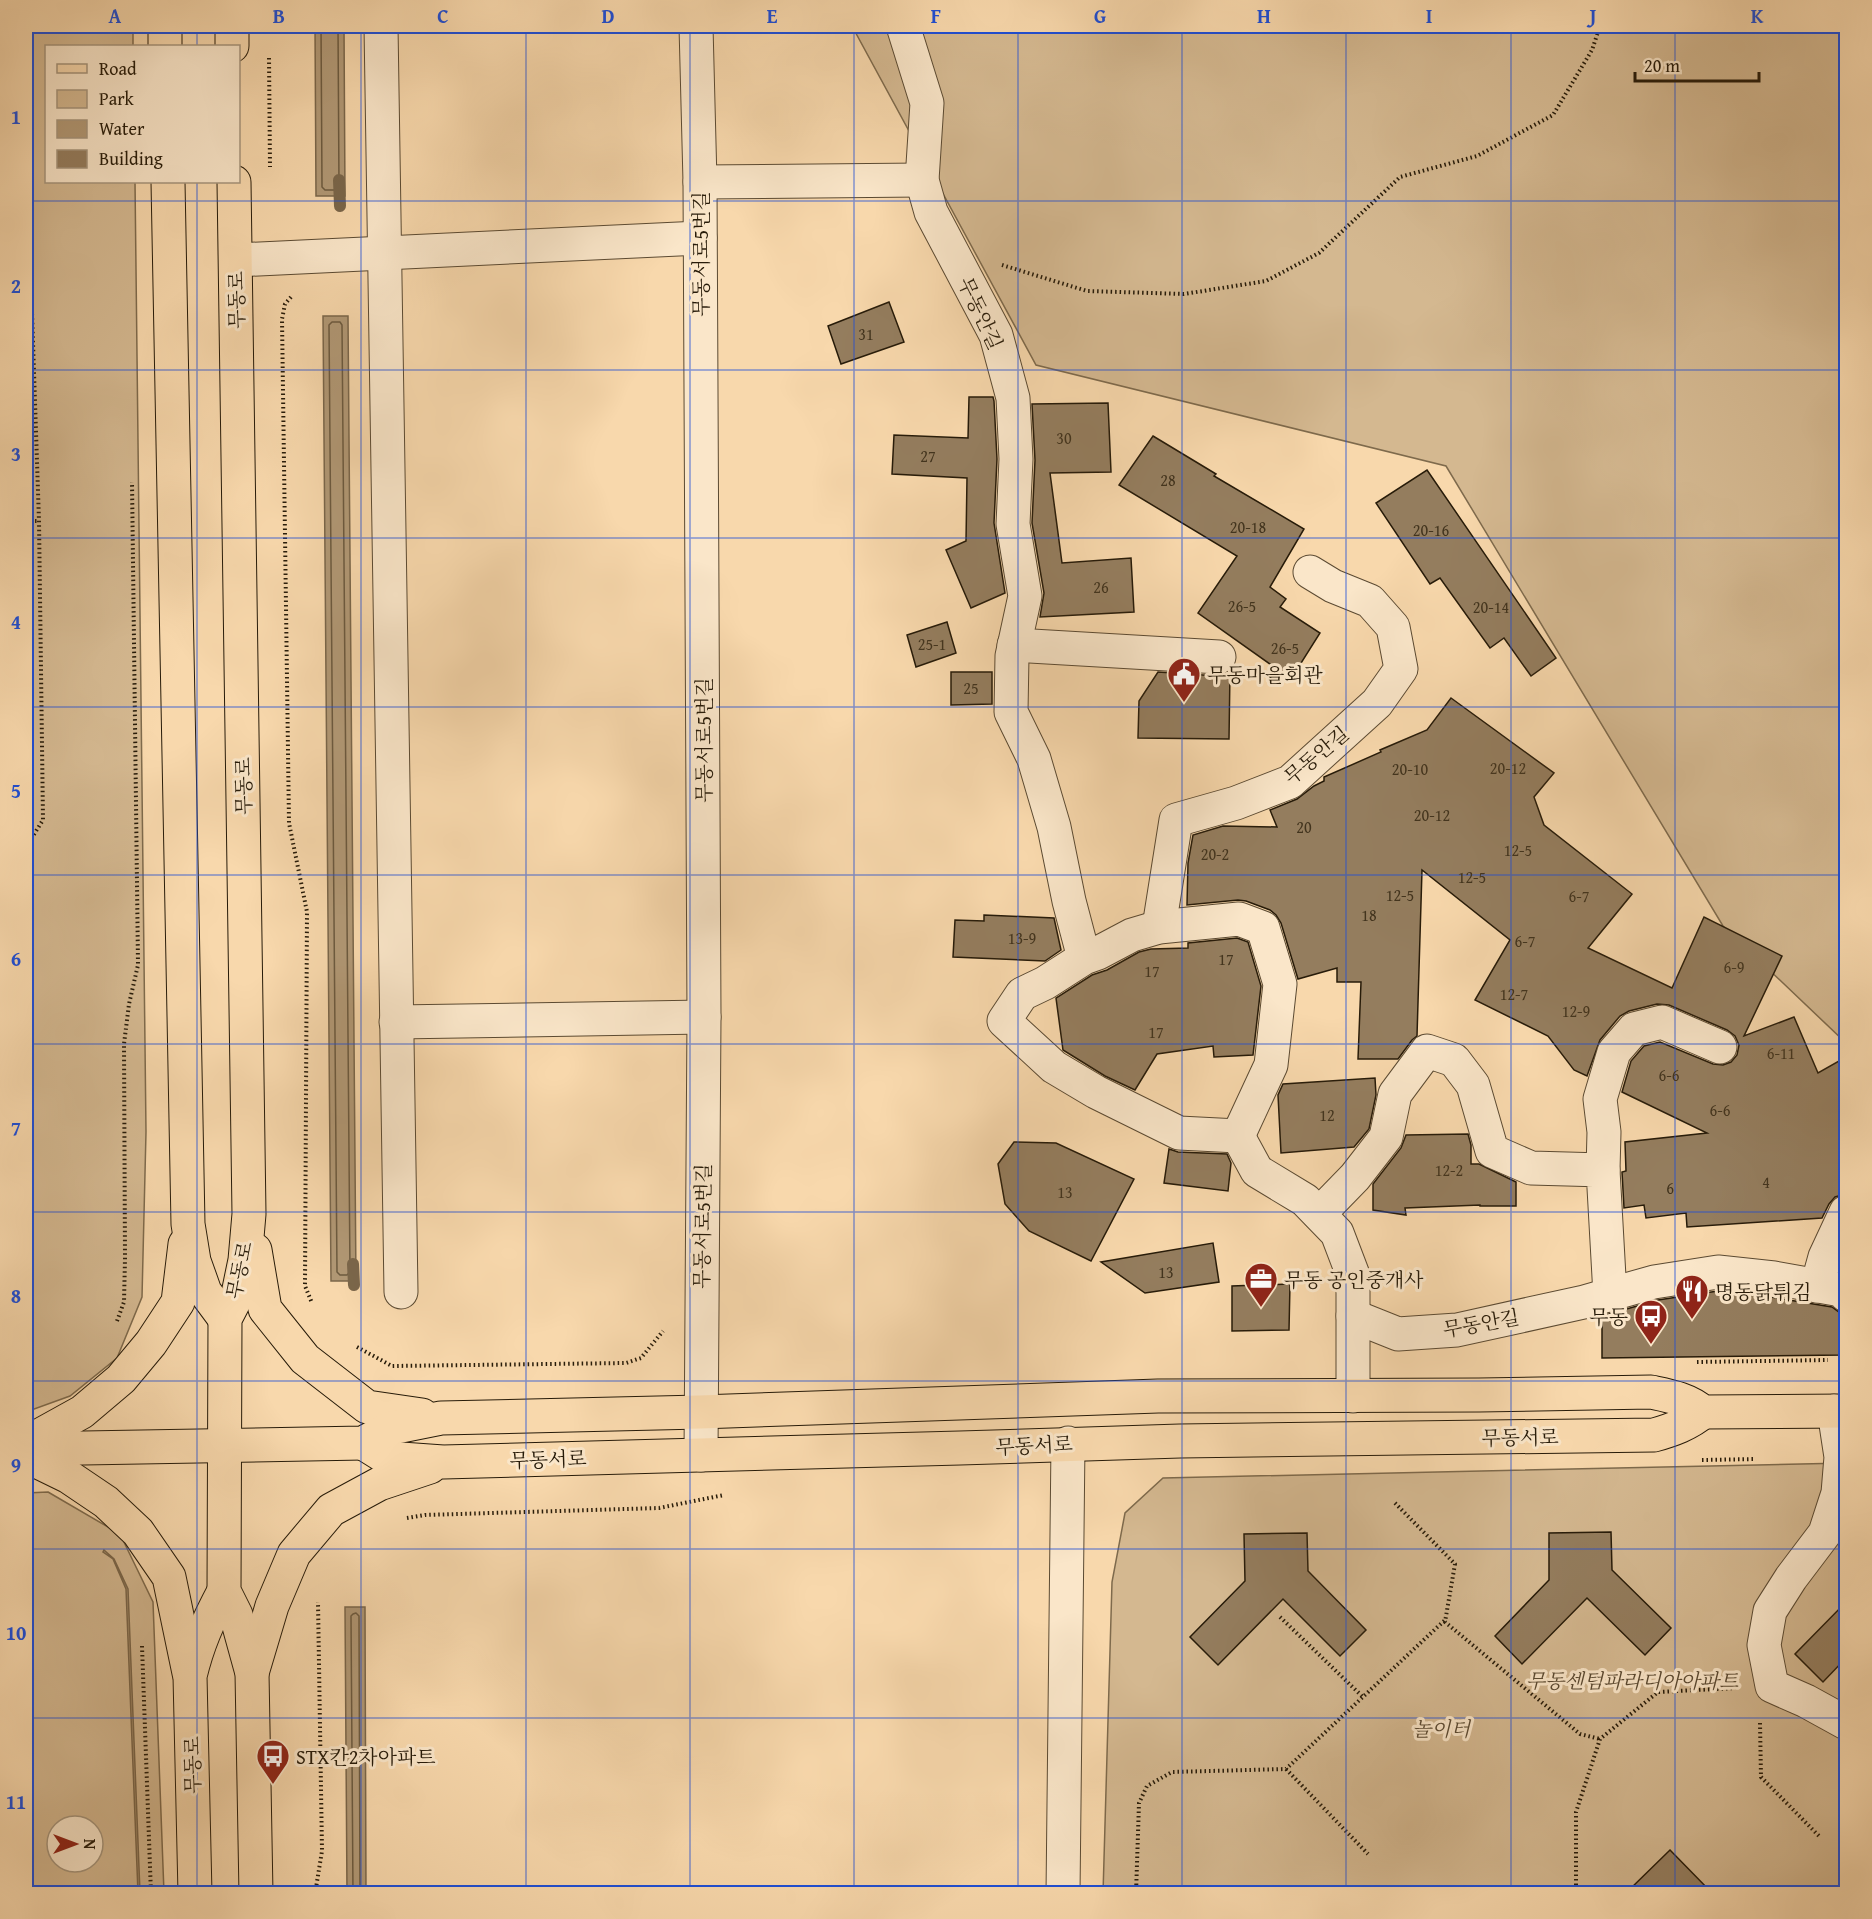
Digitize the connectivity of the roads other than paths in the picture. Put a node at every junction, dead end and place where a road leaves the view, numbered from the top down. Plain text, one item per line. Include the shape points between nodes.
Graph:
1 (165, 26) edge
2 (232, 26) edge
3 (381, 26) edge
4 (696, 26) edge
5 (903, 26) edge
6 (165, 45) edge
7 (232, 45) edge
8 (922, 180) junction
9 (700, 182) junction
10 (168, 183) edge
11 (234, 183) edge
12 (700, 238) junction
13 (385, 252) junction
14 (236, 260) junction
15 (1310, 572) dead end
16 (1014, 645) junction
17 (1219, 657) dead end
18 (1159, 927) junction
19 (1084, 958) junction
20 (704, 1017) junction
21 (396, 1022) junction
22 (1720, 1047) dead end
23 (1238, 1136) junction
24 (1603, 1170) junction
25 (1846, 1212) edge
26 (249, 1214) junction
27 (1319, 1214) junction
28 (188, 1224) junction
29 (1832, 1290) edge
30 (400, 1292) dead end
31 (1610, 1294) junction
32 (1353, 1316) junction
33 (225, 1319) junction
34 (1353, 1396) junction
35 (1840, 1411) edge
36 (700, 1412) junction
37 (1703, 1412) junction
38 (441, 1418) junction
39 (26, 1443) edge
40 (363, 1443) junction
41 (1068, 1443) junction
42 (226, 1447) junction
43 (26, 1449) edge
44 (701, 1455) junction
45 (26, 1456) edge
46 (443, 1462) junction
47 (225, 1591) junction
48 (252, 1673) junction
49 (190, 1676) junction
50 (1846, 1723) edge
51 (195, 1893) edge
52 (256, 1893) edge
53 (1063, 1893) edge

1 - 6 main road
2 - 7 main road
3 - 13 street
4 - 9 street, 무동서로5번길
5 - 8 street, 무동안길 via 927,103
8 - 9 street
8 - 16 street, 무동안길 via 931,212 996,336 1013,398 1013,524 1025,596
9 - 12 street, 무동서로5번길
10 - 28 main road, 무동로
11 - 14 main road, 무동로
12 - 13 street
12 - 20 street, 무동서로5번길
13 - 14 street
13 - 21 street
14 - 26 main road, 무동로
15 - 18 street, 무동안길 via 1371,601 1393,627 1401,669 1377,703 1290,782 1176,820
16 - 17 street
16 - 19 street, 무동안길 via 1011,712 1034,759
18 - 19 street
18 - 23 street via 1239,919 1263,928 1280,984 1271,1065
19 - 23 street via 1022,994 1004,1021 1054,1067 1179,1133
20 - 21 street
20 - 36 street, 무동서로5번길
21 - 30 street
22 - 24 street via 1662,1022 1634,1029 1614,1052 1600,1099
23 - 27 street via 1257,1171 1305,1200
24 - 27 street via 1531,1168 1492,1151 1473,1085 1454,1060 1427,1051 1395,1094 1386,1137
24 - 31 street
25 - 29 street, 무동안길 via 1825,1257
26 - 33 main road, 무동로 via 238,1294
26 - 38 main road via 265,1309 305,1359 367,1407
27 - 32 street via 1337,1233 1353,1275
28 - 33 main road, 무동로 via 194,1261 205,1292
28 - 39 main road via 178,1302 151,1343 121,1379 82,1412
29 - 31 street, 무동안길 via 1718,1272 1653,1282
31 - 32 street, 무동안길 via 1457,1330 1398,1334
32 - 34 street
33 - 42 main road
34 - 36 main road via 1158,1396
34 - 37 main road via 1652,1392 1694,1404
35 - 37 main road
35 - 50 street via 1838,1493 1825,1533 1770,1611 1764,1645 1765,1686 1806,1701
36 - 38 main road
36 - 44 street, 무동서로5번길
37 - 41 main road, 무동서로 via 1694,1420 1653,1436
38 - 40 main road via 391,1428
40 - 42 main road
40 - 46 main road, 무동서로 via 387,1458
41 - 44 main road, 무동서로
41 - 53 street
42 - 43 main road
42 - 47 main road
44 - 46 main road, 무동서로
45 - 49 main road via 69,1477 106,1502 138,1532 169,1578
46 - 48 main road via 379,1484 332,1510 294,1554 272,1606
47 - 48 main road
47 - 49 main road, 무동로 via 207,1623
48 - 52 main road
49 - 51 main road, 무동로

